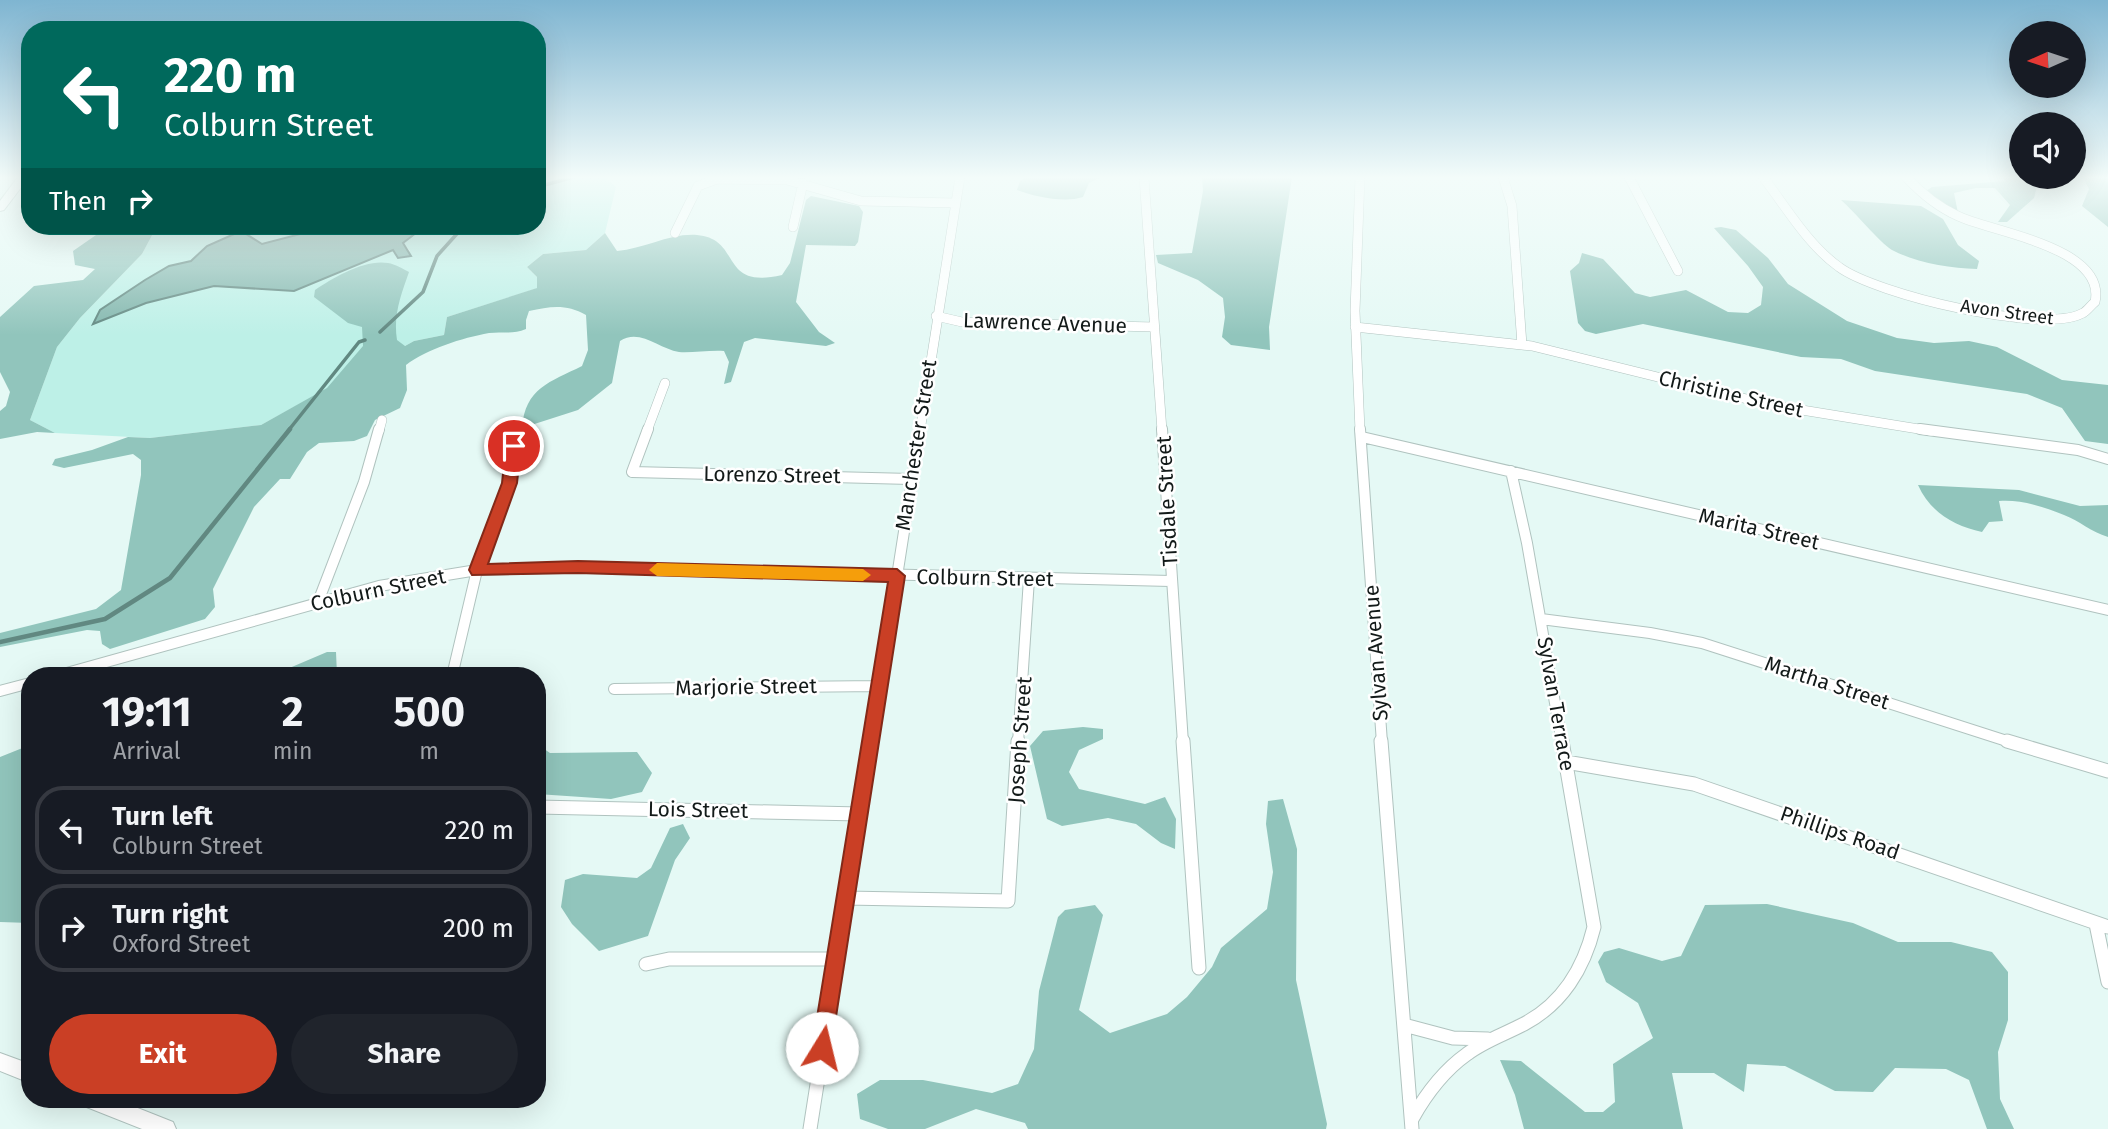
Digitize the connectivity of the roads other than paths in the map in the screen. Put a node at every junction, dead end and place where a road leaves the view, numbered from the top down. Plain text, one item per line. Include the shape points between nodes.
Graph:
1 (676, 230) edge
2 (951, 230) edge
3 (1148, 230) edge
4 (1358, 230) edge
5 (1514, 230) edge
6 (1656, 230) edge
7 (1804, 230) edge
8 (1999, 230) edge
9 (675, 233) dead end
10 (1678, 271) dead end
11 (936, 316) junction
12 (1154, 327) junction
13 (1355, 327) junction
14 (1522, 345) junction
15 (664, 383) dead end
16 (383, 420) dead end
17 (1362, 437) junction
18 (514, 446) dead end
19 (2108, 459) edge
20 (1511, 471) junction
21 (911, 478) junction
22 (477, 570) junction
23 (897, 576) junction
24 (1029, 579) junction
25 (1171, 581) junction
26 (318, 603) junction
27 (2108, 610) edge
28 (1541, 619) junction
29 (88, 667) edge
30 (454, 667) edge
31 (21, 685) edge
32 (878, 686) junction
33 (614, 689) dead end
34 (0, 691) edge
35 (1566, 762) junction
36 (2108, 771) edge
37 (546, 807) edge
38 (860, 814) junction
39 (846, 898) junction
40 (2102, 926) edge
41 (836, 959) junction
42 (646, 964) dead end
43 (1199, 968) dead end
44 (2108, 982) edge
45 (1404, 1026) junction
46 (1488, 1040) junction
47 (0, 1062) edge
48 (21, 1070) edge
49 (114, 1108) edge
50 (1412, 1124) edge
51 (166, 1129) edge
52 (810, 1129) edge

1 - 9 street
2 - 11 street, Manchester Street
3 - 12 street, Tisdale Street
4 - 13 street, Sylvan Avenue
5 - 14 street
6 - 10 street
7 - 8 street, Avon Street via 1837,267 1898,294 2041,320 2086,314 2095,303 2096,289 2088,274 2071,258
11 - 12 street, Lawrence Avenue via 962,322
11 - 21 street, Manchester Street
12 - 25 street, Tisdale Street
13 - 14 street, Christine Street
13 - 17 street, Sylvan Avenue
14 - 19 street, Christine Street via 1771,405 2078,450
15 - 21 street, Lorenzo Street via 632,472
16 - 26 street via 365,482
17 - 20 street
17 - 45 street, Sylvan Avenue
18 - 22 street via 509,483
20 - 27 street, Marita Street
20 - 28 street, Sylvan Terrace
21 - 23 street, Manchester Street
22 - 23 street, Colburn Street via 578,567
22 - 26 street, Colburn Street via 379,586
22 - 30 street
23 - 24 street, Colburn Street
23 - 32 street, Manchester Street
24 - 25 street, Colburn Street
24 - 39 street, Joseph Street via 1008,901
25 - 43 street, Tisdale Street
26 - 29 street, Colburn Street
28 - 35 street, Sylvan Terrace
28 - 36 street, Martha Street via 1702,643
31 - 34 street
32 - 33 street, Marjorie Street
32 - 38 street, Manchester Street
35 - 40 street, Phillips Road via 1694,784
35 - 46 street, Sylvan Terrace via 1594,919 1592,937 1576,976 1557,999 1525,1023
37 - 38 street, Lois Street
38 - 39 street, Manchester Street
39 - 41 street, Manchester Street
40 - 44 street
41 - 42 street via 669,959
41 - 52 street, Manchester Street
45 - 46 street, Sylvan Terrace via 1453,1038
45 - 50 street, Sylvan Avenue
46 - 50 street, Sylvan Terrace via 1436,1080
47 - 48 street
49 - 51 street

